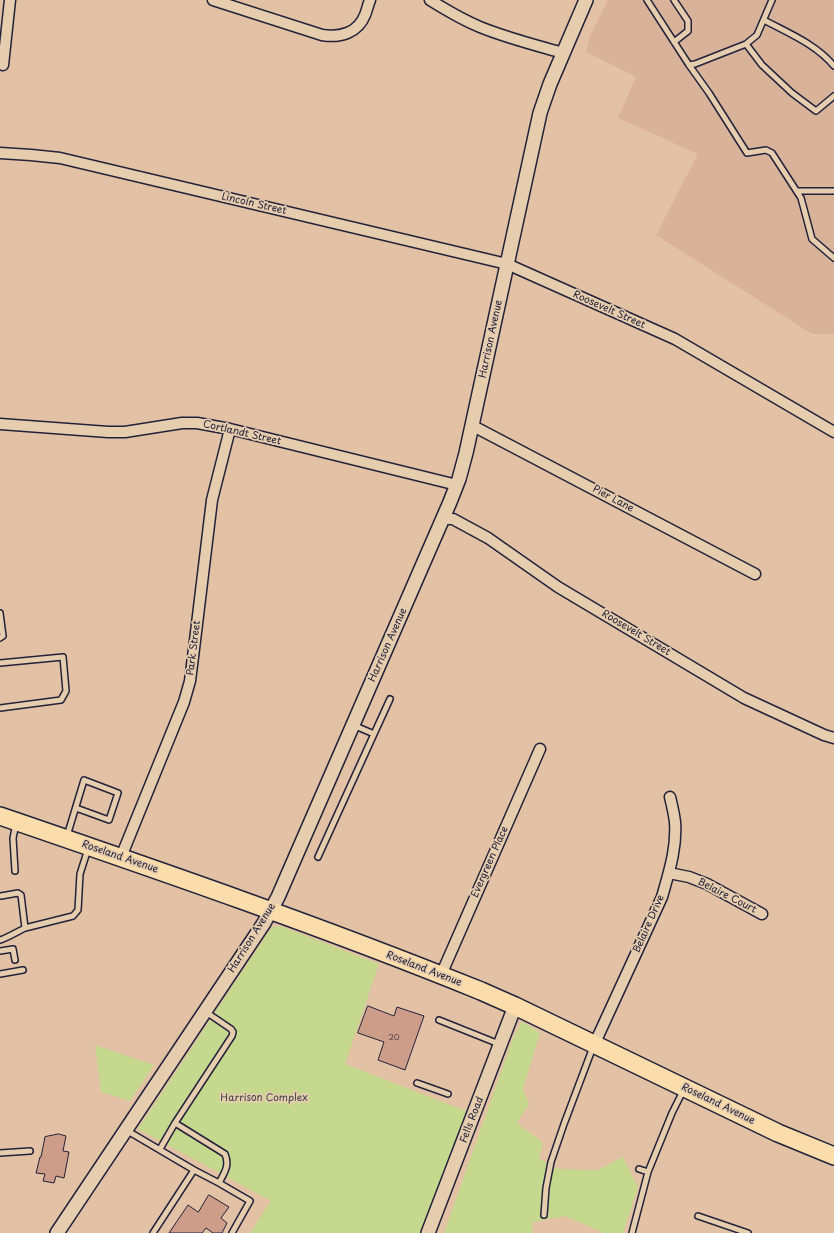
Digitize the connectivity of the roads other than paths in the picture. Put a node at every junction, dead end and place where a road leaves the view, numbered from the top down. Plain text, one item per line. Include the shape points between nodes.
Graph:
1 (10, 0) edge
2 (213, 0) edge
3 (370, 0) edge
4 (430, 0) edge
5 (586, 0) edge
6 (647, 0) edge
7 (674, 0) edge
8 (772, 0) edge
9 (764, 20) junction
10 (674, 42) junction
11 (746, 44) junction
12 (563, 54) junction
13 (3, 65) dead end
14 (689, 65) junction
15 (834, 66) edge
16 (834, 96) edge
17 (0, 153) edge
18 (797, 191) junction
19 (834, 191) edge
20 (834, 258) edge
21 (507, 264) junction
22 (0, 424) edge
23 (472, 424) junction
24 (230, 429) junction
25 (834, 432) edge
26 (457, 485) junction
27 (443, 518) junction
28 (755, 574) dead end
29 (0, 613) edge
30 (0, 638) edge
31 (0, 663) edge
32 (390, 698) dead end
33 (0, 708) edge
34 (352, 725) junction
35 (374, 734) junction
36 (834, 738) edge
37 (540, 749) dead end
38 (670, 797) dead end
39 (76, 808) junction
40 (0, 816) edge
41 (16, 821) junction
42 (66, 838) junction
43 (89, 846) junction
44 (121, 857) junction
45 (318, 857) dead end
46 (15, 871) dead end
47 (669, 872) junction
48 (1, 896) edge
49 (271, 910) junction
50 (762, 914) dead end
51 (25, 928) junction
52 (0, 940) edge
53 (0, 951) edge
54 (15, 960) dead end
55 (23, 970) dead end
56 (0, 974) edge
57 (441, 974) junction
58 (515, 1006) junction
59 (205, 1011) junction
60 (439, 1020) dead end
61 (500, 1044) junction
62 (594, 1045) junction
63 (417, 1083) dead end
64 (685, 1088) junction
65 (448, 1094) dead end
66 (175, 1123) junction
67 (125, 1130) junction
68 (160, 1149) junction
69 (30, 1151) dead end
70 (0, 1153) edge
71 (834, 1156) edge
72 (639, 1169) dead end
73 (194, 1170) junction
74 (648, 1172) junction
75 (220, 1183) junction
76 (544, 1215) dead end
77 (698, 1216) dead end
78 (57, 1233) edge
79 (153, 1233) edge
80 (232, 1233) edge
81 (428, 1233) edge
82 (632, 1233) edge
83 (748, 1233) edge

1 - 13 street
2 - 3 street via 322,35 336,36 347,34 360,23
4 - 12 street via 479,27
5 - 12 street, Harrison Avenue
6 - 10 lane
7 - 10 lane via 688,21 688,31
8 - 9 lane
9 - 11 lane via 757,35
9 - 15 lane via 807,43 827,57
10 - 14 lane
11 - 14 lane
11 - 16 lane via 762,65 816,111
12 - 21 street, Harrison Avenue via 540,112
14 - 18 lane via 747,153 766,150 772,153
17 - 21 street, Lincoln Street via 60,158
18 - 19 lane
18 - 20 lane via 812,239
21 - 23 street, Harrison Avenue
21 - 25 street, Roosevelt Street via 675,339
22 - 24 street, Cortlandt Street via 108,432 125,432 182,423
23 - 26 street, Harrison Avenue
23 - 28 street, Pier Lane
24 - 26 street, Cortlandt Street
24 - 44 street, Park Street via 212,500 190,681 184,702
26 - 27 street, Harrison Avenue
27 - 34 street, Harrison Avenue
27 - 36 street, Roosevelt Street via 453,520 488,538 558,587 744,698
29 - 30 lane via 3,636
31 - 33 lane via 63,657 66,691 61,700
32 - 35 lane
34 - 35 lane
34 - 49 street, Harrison Avenue
35 - 45 lane
37 - 57 street, Evergreen Place
38 - 47 street, Belaire Drive via 675,821 675,841
39 - 39 lane via 84,780 118,793 109,820
39 - 42 lane
40 - 41 main road, Roseland Avenue
41 - 42 main road, Roseland Avenue
41 - 46 lane via 13,838
42 - 43 main road, Roseland Avenue
43 - 44 main road, Roseland Avenue
43 - 51 lane via 80,874 78,910 73,916
44 - 49 main road, Roseland Avenue
47 - 50 street, Belaire Court via 707,884
47 - 62 street, Belaire Drive via 662,897
48 - 51 lane via 18,893 21,895
49 - 57 main road, Roseland Avenue
49 - 59 street, Harrison Avenue
51 - 52 lane
53 - 54 lane via 13,949
55 - 56 lane
57 - 58 main road, Roseland Avenue
58 - 61 street, Fells Road
58 - 62 main road, Roseland Avenue
59 - 66 lane via 231,1029 232,1036
59 - 67 street, Harrison Avenue
60 - 61 lane
61 - 81 street, Fells Road
62 - 64 main road, Roseland Avenue
62 - 76 lane via 551,1162
63 - 65 lane
64 - 71 main road, Roseland Avenue via 778,1133
64 - 74 lane
66 - 68 lane
66 - 75 lane via 225,1154 228,1165
67 - 68 lane
67 - 78 street, Harrison Avenue
68 - 73 lane
69 - 70 lane
72 - 74 lane
73 - 75 lane
73 - 79 lane
74 - 82 lane
75 - 80 lane via 250,1200
77 - 83 lane

